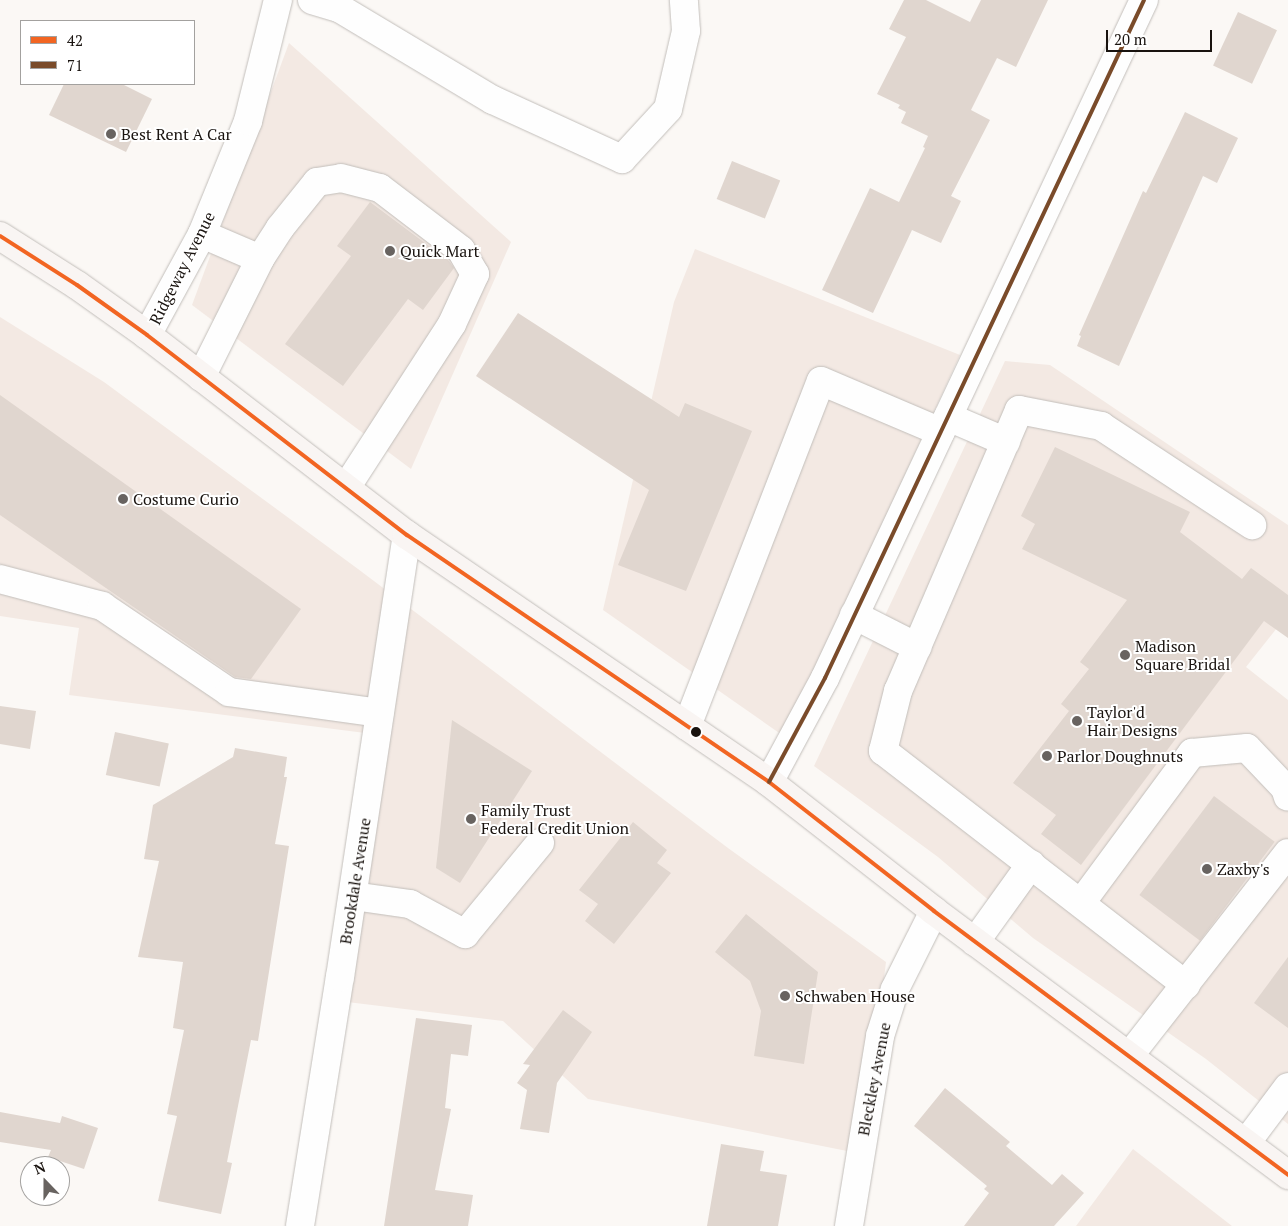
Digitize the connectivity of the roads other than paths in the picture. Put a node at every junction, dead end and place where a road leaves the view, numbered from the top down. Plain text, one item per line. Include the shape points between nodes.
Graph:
1 (278, 0) edge
2 (312, 0) edge
3 (684, 0) edge
4 (1144, 0) edge
5 (202, 234) junction
6 (0, 236) edge
7 (260, 259) junction
8 (147, 336) junction
9 (201, 377) junction
10 (944, 424) junction
11 (1006, 442) junction
12 (346, 488) junction
13 (1252, 525) dead end
14 (407, 535) junction
15 (0, 579) edge
16 (854, 615) junction
17 (917, 647) junction
18 (380, 713) junction
19 (687, 726) junction
20 (769, 782) junction
21 (1288, 797) edge
22 (540, 843) dead end
23 (1288, 853) edge
24 (1031, 864) junction
25 (353, 896) junction
26 (1081, 903) junction
27 (934, 911) junction
28 (975, 942) junction
29 (1186, 985) junction
30 (1130, 1056) junction
31 (1288, 1087) edge
32 (1246, 1143) junction
33 (1288, 1175) edge
34 (300, 1226) edge
35 (849, 1226) edge

1 - 5 street, Ridgeway Avenue via 248,121
2 - 3 street via 339,8 493,100 622,159 668,109 686,31
4 - 10 street
5 - 7 street
5 - 8 street, Ridgeway Avenue
6 - 8 main road via 77,285
7 - 9 street
7 - 12 street via 317,182 341,178 380,188 461,250 475,274 452,324
8 - 9 main road
9 - 12 main road
10 - 11 street
10 - 16 street
10 - 19 street via 821,381
11 - 13 street via 1019,410 1100,426
11 - 17 street
12 - 14 main road
14 - 18 street, Brookdale Avenue
14 - 19 main road
15 - 18 street via 102,606 229,692
16 - 17 street
16 - 20 street via 825,678
17 - 24 street via 898,691 883,751
18 - 25 street, Brookdale Avenue
19 - 20 main road
20 - 27 main road
21 - 26 street via 1285,788 1247,748 1192,753
22 - 25 street via 465,934 410,904
23 - 29 street
24 - 26 street
24 - 28 street
25 - 34 street, Brookdale Avenue
26 - 29 street
27 - 28 main road
27 - 35 street, Bleckley Avenue via 895,989 880,1036
28 - 30 main road
29 - 30 street
30 - 32 main road
31 - 32 street
32 - 33 main road

